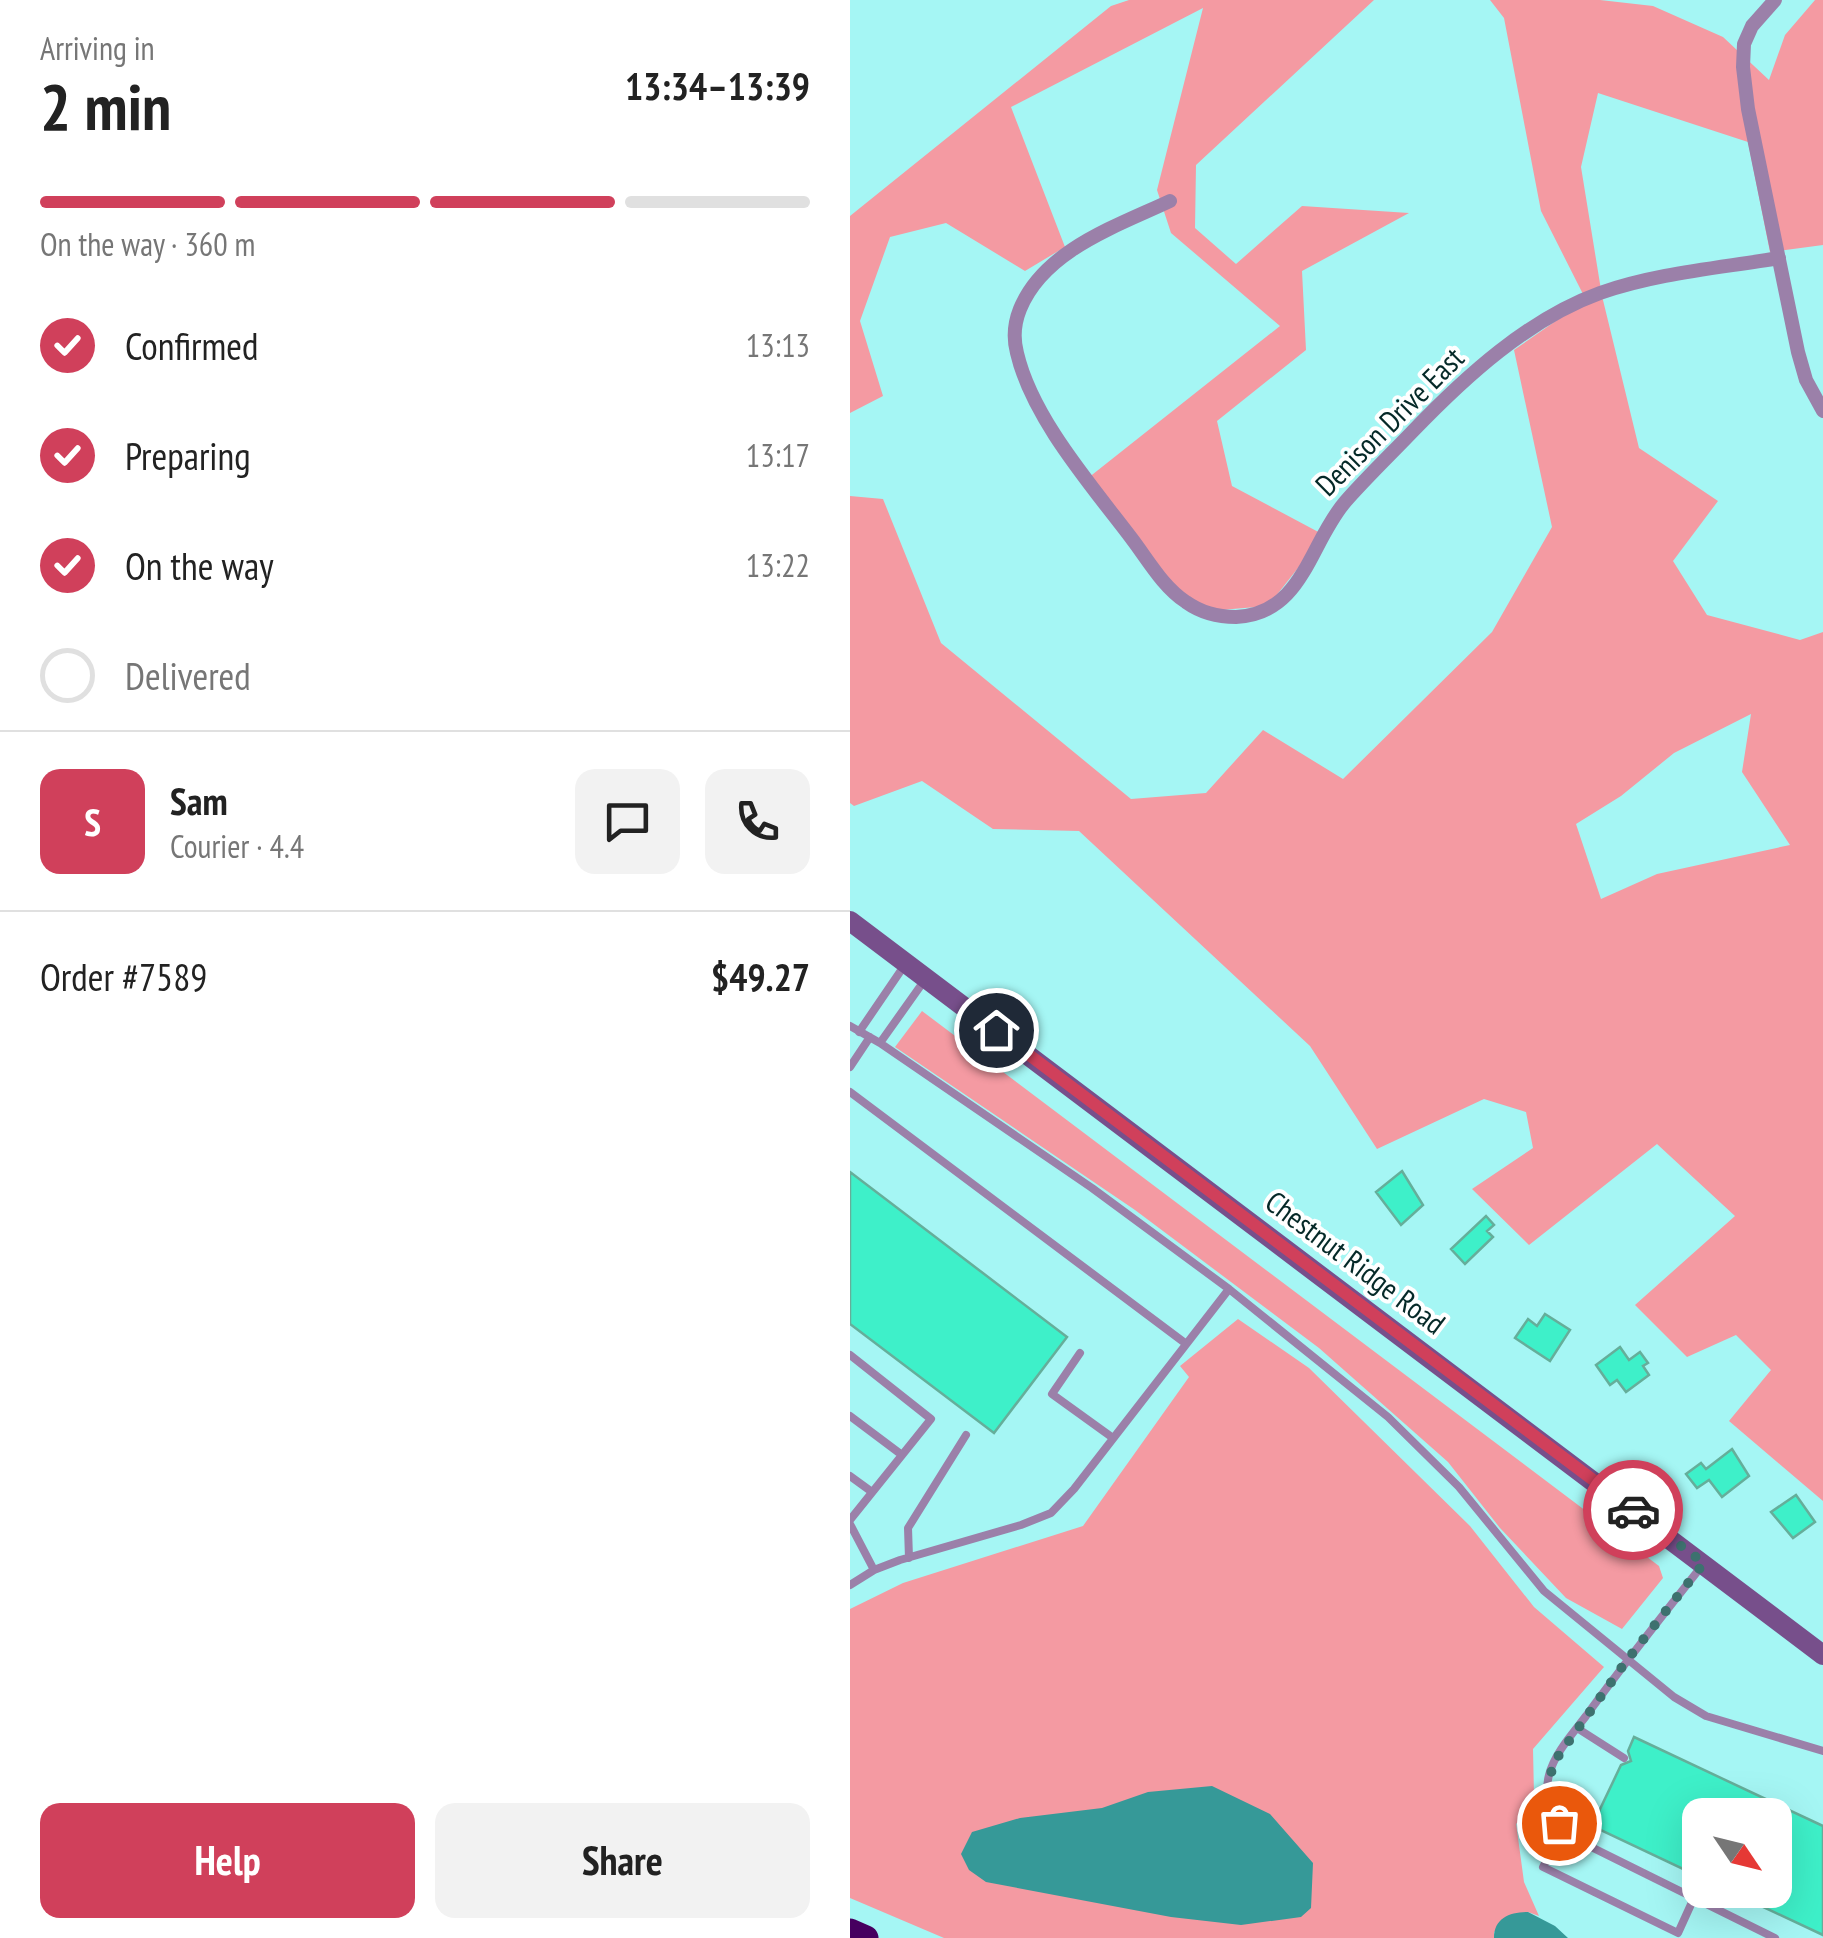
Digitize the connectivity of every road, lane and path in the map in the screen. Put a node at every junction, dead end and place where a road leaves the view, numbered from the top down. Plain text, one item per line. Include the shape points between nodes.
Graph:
1 (1775, 0) edge
2 (1170, 201) dead end
3 (1779, 258) junction
4 (1823, 411) edge
5 (850, 921) edge
6 (907, 962) junction
7 (926, 978) junction
8 (854, 1029) edge
9 (870, 1037) junction
10 (880, 1043) junction
11 (850, 1067) edge
12 (850, 1092) edge
13 (1228, 1289) junction
14 (1184, 1343) junction
15 (1080, 1353) dead end
16 (850, 1355) edge
17 (850, 1416) edge
18 (966, 1436) dead end
19 (1113, 1438) junction
20 (902, 1455) junction
21 (850, 1476) edge
22 (872, 1492) junction
23 (850, 1522) edge
24 (909, 1558) junction
25 (1704, 1563) junction
26 (874, 1570) junction
27 (850, 1585) edge
28 (1823, 1655) edge
29 (1627, 1660) junction
30 (1577, 1728) junction
31 (1823, 1751) edge
32 (1624, 1758) dead end
33 (1563, 1829) junction
34 (1682, 1894) edge
35 (1689, 1908) edge
36 (1710, 1908) edge
37 (850, 1931) edge
38 (866, 1938) edge
39 (1775, 1938) edge

1 - 3 street via 1752,26 1743,67
2 - 3 street, Denison Drive East via 1072,251 1041,276 1020,311 1016,352 1062,448 1144,556 1183,601 1216,615 1251,614 1282,600 1305,574 1344,503 1442,402 1548,318 1632,283
3 - 4 street via 1802,366
5 - 6 street, Chestnut Ridge Road
6 - 7 street, Chestnut Ridge Road
6 - 8 lane
7 - 10 lane
7 - 25 street, Chestnut Ridge Road
8 - 9 lane
9 - 10 lane
9 - 11 lane
10 - 13 lane
12 - 14 lane
13 - 14 lane
13 - 29 lane via 1388,1417 1460,1487 1544,1591
14 - 19 lane
15 - 19 lane via 1052,1394
16 - 20 lane via 931,1418
17 - 20 lane
18 - 24 lane via 908,1528
19 - 24 lane via 1051,1512
20 - 22 lane
21 - 22 lane
22 - 23 lane
23 - 26 lane
24 - 26 lane
25 - 28 street, Chestnut Ridge Road
25 - 29 lane
26 - 27 lane
29 - 30 lane
29 - 31 lane via 1696,1711
30 - 32 lane
30 - 33 lane via 1548,1782 1549,1802
33 - 34 lane
33 - 35 lane via 1543,1868 1678,1933
36 - 39 lane
37 - 38 highway

